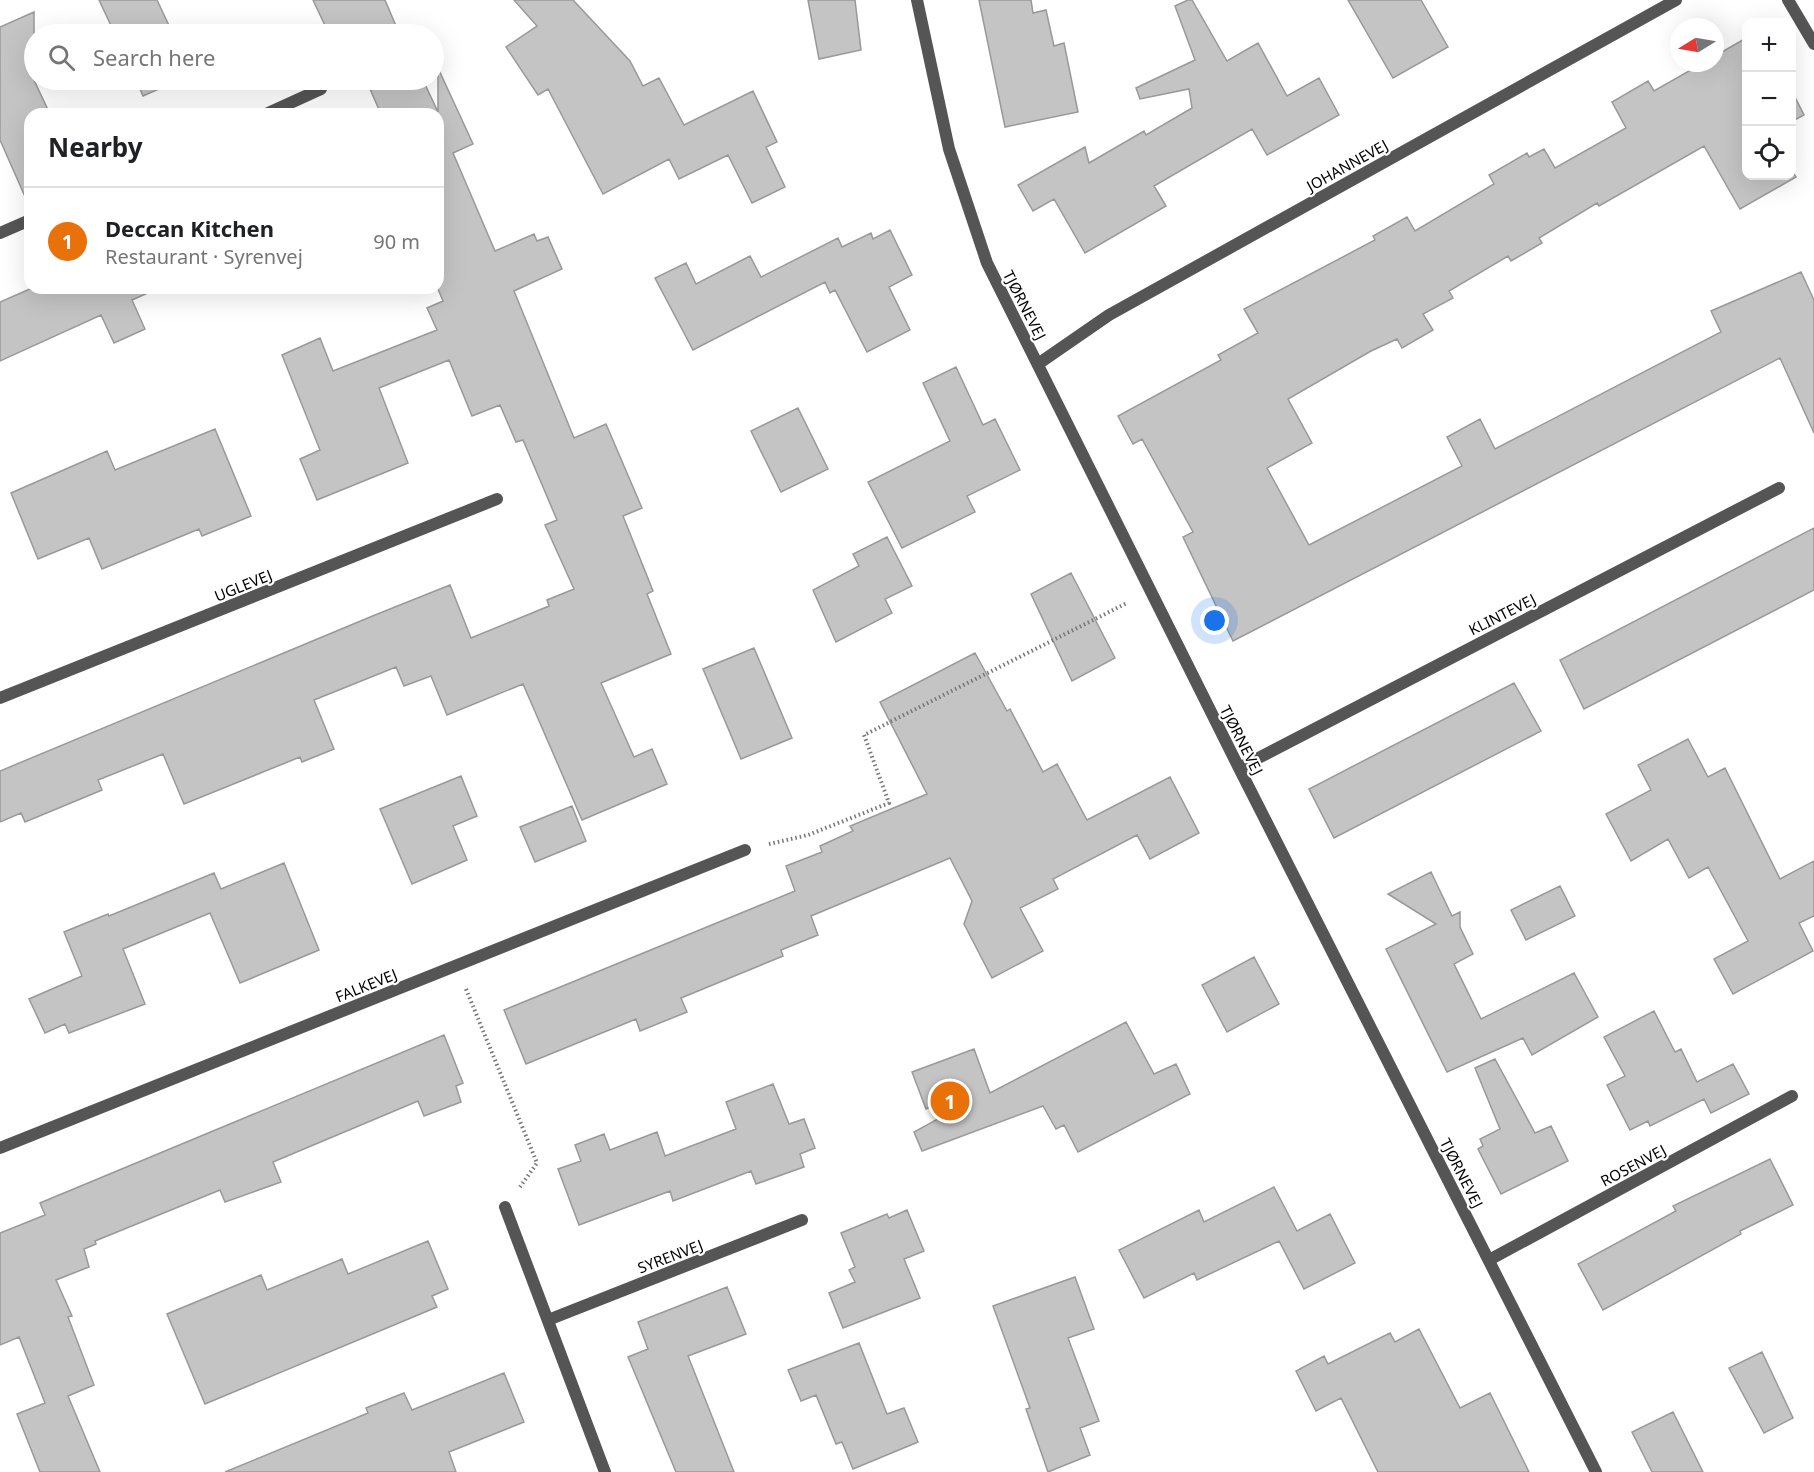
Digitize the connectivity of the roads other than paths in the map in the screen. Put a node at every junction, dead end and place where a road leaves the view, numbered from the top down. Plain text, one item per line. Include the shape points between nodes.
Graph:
1 (917, 0) edge
2 (1676, 0) edge
3 (1788, 0) edge
4 (1814, 44) edge
5 (319, 90) edge
6 (279, 108) edge
7 (24, 223) edge
8 (0, 233) edge
9 (1038, 364) junction
10 (1779, 488) dead end
11 (496, 499) dead end
12 (0, 698) edge
13 (1239, 768) junction
14 (745, 850) road end
15 (1792, 1096) dead end
16 (0, 1148) edge
17 (506, 1207) dead end
18 (802, 1220) dead end
19 (1489, 1260) junction
20 (548, 1320) junction
21 (605, 1472) edge
22 (1596, 1472) edge

1 - 9 street, TJØRNEVEJ via 949,149 987,263
2 - 9 street, JOHANNEVEJ via 1109,315
3 - 4 street
5 - 6 street
7 - 8 street
9 - 13 street, TJØRNEVEJ
10 - 13 street, KLINTEVEJ
11 - 12 street, UGLEVEJ
13 - 19 street, TJØRNEVEJ
14 - 16 street, FALKEVEJ
15 - 19 street, ROSENVEJ
17 - 20 street
18 - 20 street, SYRENVEJ
19 - 22 street, TJØRNEVEJ
20 - 21 street

